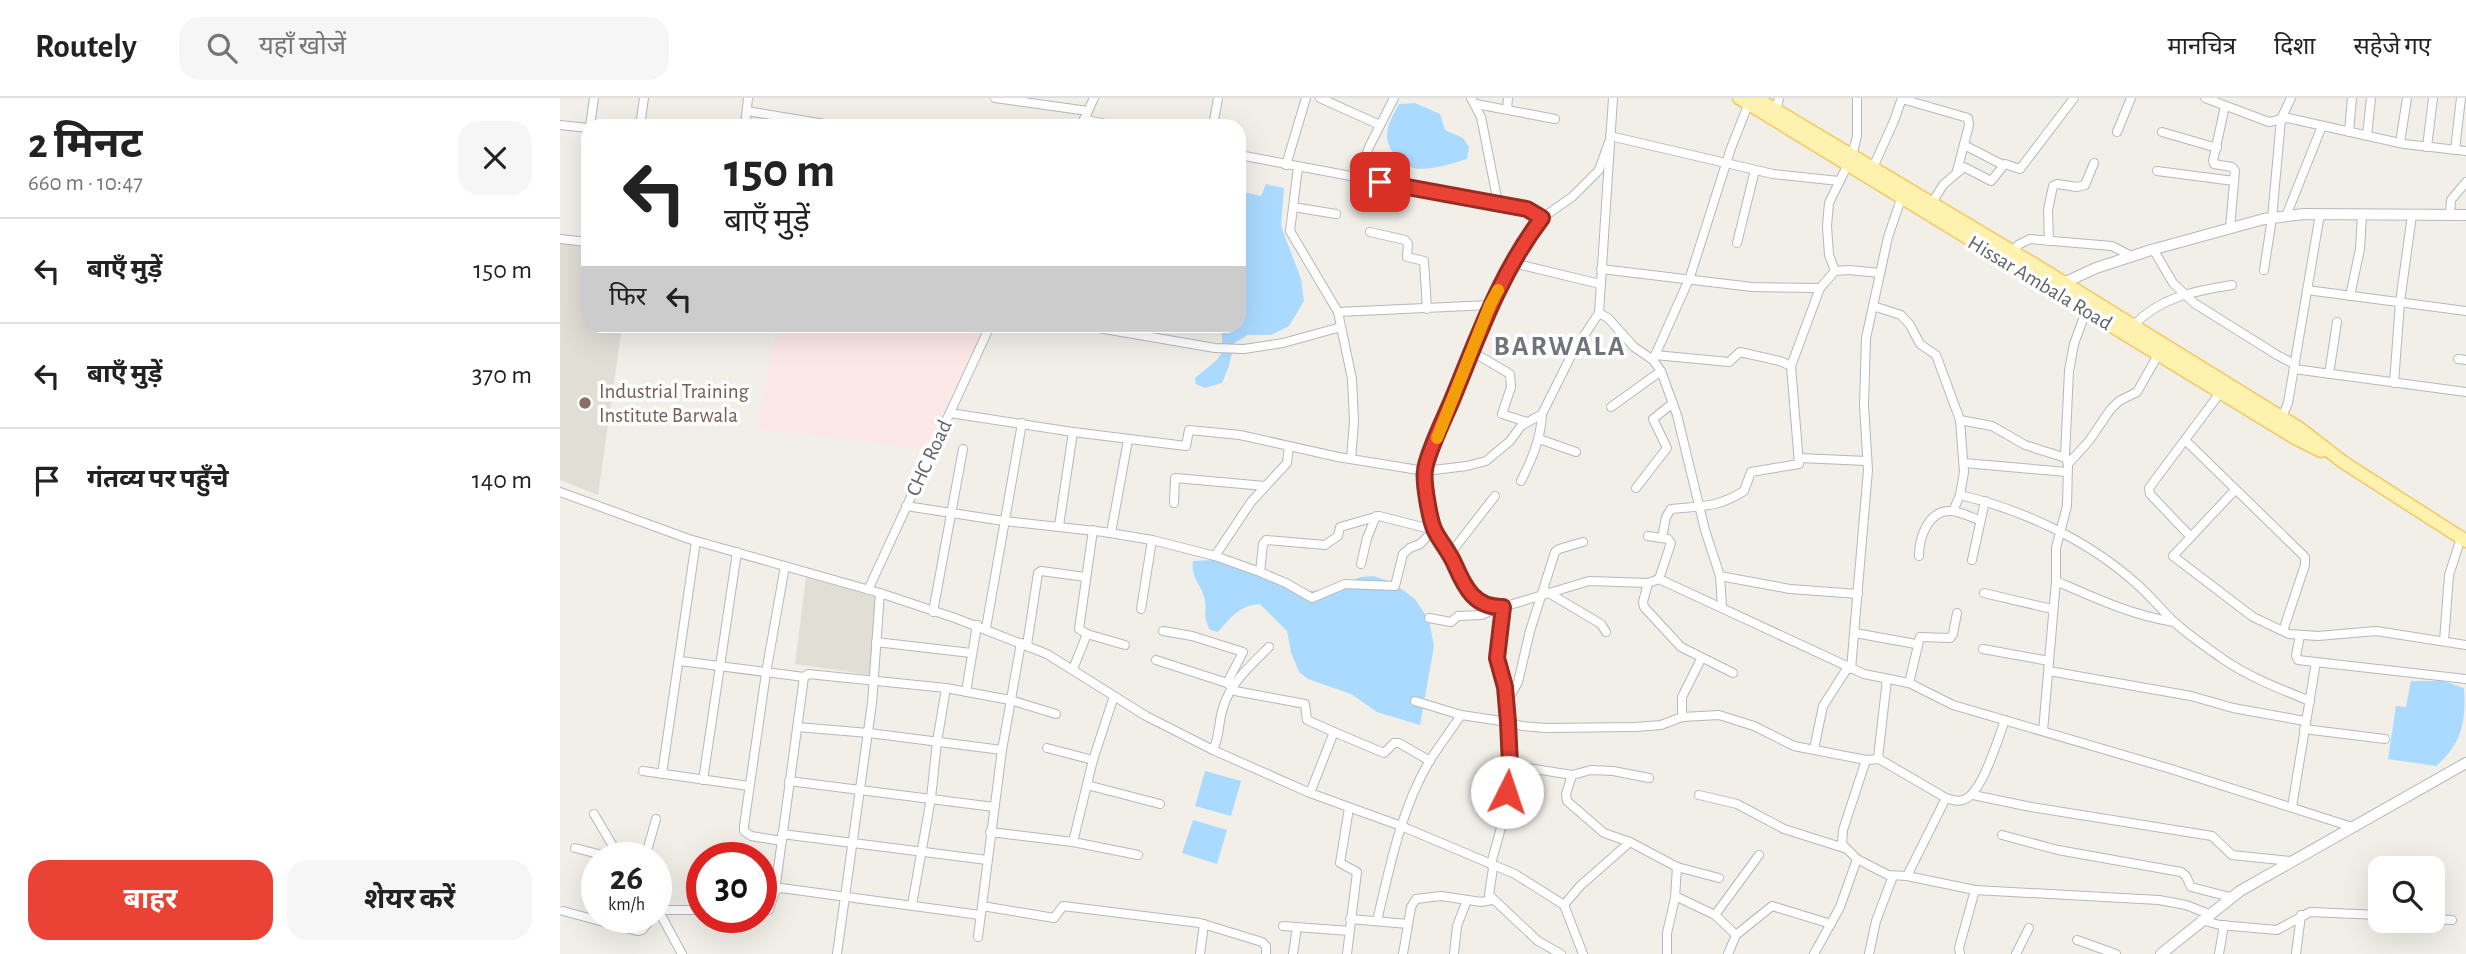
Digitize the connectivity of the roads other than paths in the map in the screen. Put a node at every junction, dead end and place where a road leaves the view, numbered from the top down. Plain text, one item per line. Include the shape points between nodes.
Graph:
1 (594, 98) edge
2 (644, 98) edge
3 (748, 98) edge
4 (995, 98) edge
5 (1094, 98) edge
6 (1218, 98) edge
7 (1306, 98) edge
8 (1320, 98) edge
9 (1394, 98) edge
10 (1508, 98) edge
11 (1613, 98) edge
12 (1857, 98) edge
13 (1902, 98) edge
14 (2074, 98) edge
15 (2131, 98) edge
16 (2205, 98) edge
17 (2291, 98) edge
18 (2352, 98) edge
19 (2371, 98) edge
20 (2407, 98) edge
21 (2433, 98) edge
22 (2461, 98) edge
23 (1748, 99) edge
24 (1474, 101) edge
25 (1777, 104) edge
26 (2225, 106) junction
27 (1507, 109) junction
28 (747, 111) junction
29 (1084, 118) edge
30 (590, 119) edge
31 (641, 119) edge
32 (746, 119) edge
33 (795, 119) edge
34 (1214, 119) edge
35 (1555, 119) dead end
36 (2281, 119) junction
37 (560, 125) edge
38 (1380, 125) junction
39 (581, 126) edge
40 (2322, 126) junction
41 (2118, 132) dead end
42 (2162, 132) dead end
43 (2349, 132) junction
44 (2367, 136) junction
45 (1610, 139) junction
46 (2400, 144) junction
47 (1964, 145) junction
48 (2427, 147) junction
49 (2217, 148) junction
50 (2455, 150) junction
51 (2466, 151) edge
52 (1246, 156) edge
53 (1849, 160) junction
54 (1727, 162) junction
55 (2094, 163) dead end
56 (1286, 165) junction
57 (2003, 165) junction
58 (1298, 167) junction
59 (1755, 170) junction
60 (2157, 171) dead end
61 (1870, 173) junction
62 (1956, 174) junction
63 (1358, 178) junction
64 (1839, 181) junction
65 (2234, 181) junction
66 (2466, 182) edge
67 (1903, 192) junction
68 (1498, 203) junction
69 (1293, 207) junction
70 (1928, 208) junction
71 (1336, 214) dead end
72 (2320, 214) junction
73 (2362, 215) junction
74 (2412, 215) junction
75 (2450, 215) junction
76 (2466, 215) edge
77 (2286, 216) junction
78 (1542, 218) junction
79 (2272, 218) junction
80 (2230, 229) junction
81 (1370, 233) dead end
82 (560, 239) edge
83 (2049, 240) junction
84 (581, 241) edge
85 (1737, 243) dead end
86 (2153, 249) junction
87 (2013, 252) junction
88 (2131, 256) junction
89 (1513, 263) junction
90 (1601, 269) junction
91 (2264, 270) dead end
92 (1835, 271) junction
93 (1880, 273) junction
94 (1688, 280) junction
95 (2064, 283) junction
96 (1600, 284) junction
97 (2232, 285) dead end
98 (1820, 288) junction
99 (2049, 288) junction
100 (2307, 290) junction
101 (2183, 293) junction
102 (2350, 296) junction
103 (2400, 302) junction
104 (1490, 305) junction
105 (1873, 306) junction
106 (1427, 309) junction
107 (2086, 311) junction
108 (2466, 311) edge
109 (1338, 312) junction
110 (1599, 313) junction
111 (2337, 322) dead end
112 (2133, 326) junction
113 (1341, 327) junction
114 (987, 333) edge
115 (1128, 333) edge
116 (1471, 351) junction
117 (2158, 355) junction
118 (1654, 357) junction
119 (1791, 366) junction
120 (2294, 366) junction
121 (1661, 371) junction
122 (2329, 374) junction
123 (2394, 383) junction
124 (2466, 392) edge
125 (2220, 393) junction
126 (1673, 403) junction
127 (1611, 407) dead end
128 (950, 413) junction
129 (1542, 414) junction
130 (2282, 417) junction
131 (1960, 420) junction
132 (1527, 422) junction
133 (1022, 423) junction
134 (1073, 432) junction
135 (1539, 439) junction
136 (1128, 440) junction
137 (2185, 440) junction
138 (1289, 446) junction
139 (963, 449) dead end
140 (1576, 453) dead end
141 (1799, 458) junction
142 (1350, 459) junction
143 (1867, 461) junction
144 (2343, 462) junction
145 (1964, 463) junction
146 (2067, 465) junction
147 (1425, 471) junction
148 (1521, 481) dead end
149 (1265, 486) junction
150 (1636, 488) dead end
151 (2235, 489) junction
152 (560, 492) edge
153 (1960, 495) junction
154 (1496, 496) dead end
155 (1985, 501) junction
156 (1174, 503) dead end
157 (906, 506) junction
158 (1701, 508) junction
159 (1953, 511) junction
160 (952, 512) junction
161 (1376, 516) junction
162 (1979, 520) junction
163 (1004, 521) junction
164 (1059, 526) junction
165 (1093, 530) junction
166 (1434, 530) junction
167 (2060, 532) junction
168 (1111, 533) junction
169 (1648, 536) dead end
170 (2190, 537) junction
171 (1662, 538) junction
172 (2464, 539) edge
173 (1152, 540) junction
174 (696, 541) junction
175 (1583, 542) dead end
176 (737, 552) junction
177 (1450, 554) junction
178 (1215, 556) junction
179 (1919, 556) dead end
180 (1972, 560) dead end
181 (1361, 564) dead end
182 (785, 566) junction
183 (1260, 572) junction
184 (1720, 576) junction
185 (1086, 577) junction
186 (1660, 579) junction
187 (2056, 581) junction
188 (1648, 583) junction
189 (868, 590) junction
190 (880, 593) junction
191 (1545, 593) junction
192 (1984, 593) dead end
193 (1858, 594) junction
194 (1501, 607) junction
195 (1722, 607) junction
196 (2052, 608) junction
197 (1141, 609) dead end
198 (933, 612) junction
199 (1957, 613) dead end
200 (1429, 618) dead end
201 (2174, 622) junction
202 (981, 627) junction
203 (1163, 631) dead end
204 (2283, 631) junction
205 (1606, 632) dead end
206 (1855, 633) junction
207 (1087, 634) junction
208 (2300, 635) junction
209 (2444, 641) junction
210 (876, 642) junction
211 (1024, 644) junction
212 (1916, 644) junction
213 (1125, 645) dead end
214 (2466, 645) edge
215 (1269, 647) dead end
216 (1983, 649) dead end
217 (971, 653) junction
218 (1702, 659) junction
219 (1156, 660) dead end
220 (680, 661) junction
221 (2049, 661) junction
222 (2316, 662) junction
223 (720, 666) junction
224 (1850, 668) junction
225 (1073, 669) junction
226 (2049, 671) junction
227 (766, 673) junction
228 (1733, 673) dead end
229 (804, 677) junction
230 (1887, 679) junction
231 (2466, 679) edge
232 (873, 681) junction
233 (1909, 683) junction
234 (1230, 685) junction
235 (946, 688) junction
236 (966, 692) junction
237 (1114, 696) junction
238 (1010, 701) junction
239 (1415, 701) dead end
240 (2309, 701) junction
241 (1506, 704) junction
242 (1056, 714) dead end
243 (1461, 715) junction
244 (1682, 717) junction
245 (2005, 720) junction
246 (1508, 722) junction
247 (2305, 725) junction
248 (797, 727) junction
249 (2043, 731) junction
250 (1334, 732) junction
251 (869, 733) junction
252 (2385, 739) dead end
253 (937, 741) junction
254 (1047, 748) dead end
255 (1814, 749) junction
256 (1002, 750) junction
257 (1213, 750) junction
258 (1878, 758) junction
259 (1093, 760) junction
260 (1866, 760) junction
261 (1430, 761) junction
262 (2466, 763) edge
263 (1510, 765) junction
264 (643, 771) dead end
265 (662, 774) junction
266 (1572, 775) junction
267 (1649, 778) dead end
268 (703, 780) junction
269 (789, 781) junction
270 (1087, 785) junction
271 (750, 786) junction
272 (861, 789) junction
273 (1310, 793) junction
274 (1973, 795) junction
275 (1699, 796) dead end
276 (931, 798) junction
277 (1946, 798) junction
278 (1160, 804) dead end
279 (994, 807) junction
280 (2292, 807) junction
281 (1349, 808) junction
282 (593, 814) dead end
283 (656, 820) dead end
284 (1401, 826) junction
285 (2352, 827) junction
286 (990, 832) junction
287 (2002, 835) dead end
288 (782, 837) junction
289 (610, 842) edge
290 (650, 842) edge
291 (1073, 842) junction
292 (1630, 842) junction
293 (852, 844) junction
294 (575, 848) dead end
295 (1844, 848) junction
296 (581, 850) edge
297 (920, 852) junction
298 (1139, 855) dead end
299 (1759, 855) dead end
300 (1857, 859) junction
301 (987, 860) junction
302 (2291, 860) junction
303 (1491, 864) junction
304 (1677, 867) junction
305 (777, 876) edge
306 (1893, 876) junction
307 (1907, 876) junction
308 (1719, 878) dead end
309 (777, 890) edge
310 (1975, 890) junction
311 (845, 895) junction
312 (1675, 896) junction
313 (2230, 897) junction
314 (1467, 900) junction
315 (1492, 900) junction
316 (912, 905) junction
317 (1564, 905) junction
318 (981, 910) junction
319 (563, 911) dead end
320 (2368, 914) edge
321 (1715, 915) junction
322 (2301, 915) junction
323 (581, 916) edge
324 (2205, 917) junction
325 (1350, 919) junction
326 (1377, 920) junction
327 (2445, 920) edge
328 (2452, 920) dead end
329 (1204, 924) junction
330 (1408, 924) junction
331 (1831, 924) junction
332 (2224, 925) junction
333 (1283, 926) dead end
334 (1297, 928) junction
335 (2029, 928) dead end
336 (1349, 930) junction
337 (670, 933) edge
338 (1736, 935) junction
339 (978, 937) dead end
340 (2077, 940) dead end
341 (682, 954) edge
342 (837, 954) edge
343 (1200, 954) edge
344 (1266, 954) edge
345 (1293, 954) edge
346 (1346, 954) edge
347 (1403, 954) edge
348 (1454, 954) edge
349 (1561, 954) edge
350 (1583, 954) edge
351 (1667, 954) edge
352 (1728, 954) edge
353 (1814, 954) edge
354 (1869, 954) edge
355 (1960, 954) edge
356 (2016, 954) edge
357 (2116, 954) edge
358 (2161, 954) edge
359 (2219, 954) edge
360 (2296, 954) edge

1 - 30 street
2 - 31 street
3 - 28 street
4 - 29 street
5 - 29 street
6 - 34 street
7 - 56 street
8 - 38 street
9 - 38 street
10 - 27 street
11 - 45 street
12 - 53 street via 1857,136
13 - 47 street via 1968,118
13 - 61 street
14 - 57 street via 2020,169
15 - 41 street
16 - 26 street
17 - 36 street
18 - 43 street
19 - 44 street
20 - 46 street
21 - 48 street
22 - 50 street
23 - 25 main road, Hissar Ambala Road
23 - 53 main road, Hissar Ambala Road
23 - 54 street
24 - 27 street
24 - 68 street
25 - 53 main road, Hissar Ambala Road
26 - 36 street via 2269,122
26 - 49 street
27 - 35 street
28 - 32 street
28 - 33 street
36 - 40 street
36 - 79 street
37 - 39 street
38 - 63 street
40 - 43 street
40 - 77 street
42 - 49 street
43 - 44 street
44 - 46 street
45 - 54 street
45 - 78 street via 1599,170
45 - 90 street
46 - 48 street
47 - 57 street
47 - 62 street
48 - 50 street
49 - 65 street via 2213,162 2234,168
50 - 51 street
52 - 56 street
53 - 61 main road, Hissar Ambala Road
53 - 64 street
54 - 59 street
54 - 94 street
55 - 83 street via 2085,185 2053,186
56 - 58 street
57 - 62 street via 1991,181 1966,168
58 - 63 street
58 - 69 street
59 - 64 street
59 - 85 street
60 - 65 street
61 - 67 main road, Hissar Ambala Road
62 - 70 street
63 - 68 street
64 - 92 street via 1829,202 1827,226
65 - 80 street
66 - 75 street via 2451,200
67 - 70 main road, Hissar Ambala Road
67 - 93 street
68 - 78 street via 1527,209
69 - 71 street
69 - 109 street via 1290,231
70 - 87 main road, Hissar Ambala Road
70 - 99 main road, Hissar Ambala Road
72 - 73 street
72 - 77 street
72 - 100 street
73 - 74 street
73 - 102 street
74 - 75 street
74 - 103 street
75 - 76 street
77 - 79 street
78 - 89 street
79 - 80 street
79 - 91 street
80 - 86 street
81 - 106 street via 1407,241 1407,257 1424,261
82 - 84 street
83 - 87 street via 2030,239
83 - 88 street via 2112,246
86 - 88 street
86 - 101 street
87 - 95 main road, Hissar Ambala Road
88 - 95 street
89 - 96 street
89 - 104 street
90 - 94 street
90 - 96 street
92 - 93 street
92 - 98 street
93 - 105 street
94 - 98 street
94 - 118 street
95 - 99 street
95 - 112 main road, Hissar Ambala Road
96 - 110 street
97 - 101 street
98 - 119 street
99 - 107 main road, Hissar Ambala Road
100 - 102 street
100 - 120 street
101 - 112 street
101 - 120 street
102 - 103 street
103 - 108 street
103 - 123 street
104 - 106 street
104 - 116 street
105 - 131 street via 1901,315 1920,344 1936,355
105 - 143 street via 1866,338
106 - 109 street
107 - 117 main road, Hissar Ambala Road
107 - 146 street via 2069,371
109 - 113 street
110 - 118 street via 1633,347
110 - 129 street
111 - 122 street
112 - 130 main road, Hissar Ambala Road
113 - 115 street via 1244,349
113 - 142 street via 1352,379
114 - 128 street, CHC Road
116 - 132 street via 1510,374 1511,387 1502,414
116 - 147 street
117 - 125 main road, Hissar Ambala Road
117 - 146 street via 2137,392 2110,410
118 - 119 street via 1729,362 1740,352
118 - 121 street
119 - 141 street
120 - 122 street
120 - 130 street
121 - 126 street
121 - 127 street
122 - 123 street
123 - 124 street
125 - 137 street
125 - 144 main road, Hissar Ambala Road
126 - 150 street via 1653,419 1667,448
126 - 158 street
128 - 133 street
128 - 157 street, CHC Road
129 - 132 street
129 - 135 street
130 - 144 main road, Hissar Ambala Road
131 - 145 street
131 - 146 street via 1992,426
132 - 147 street via 1486,461
133 - 134 street
133 - 163 street
134 - 136 street
134 - 164 street
135 - 140 street
135 - 148 street
136 - 138 street via 1186,446 1189,430
136 - 168 street
137 - 151 street
137 - 170 street via 2149,492
138 - 142 street
138 - 149 street via 1287,463
139 - 160 street
141 - 143 street
141 - 158 street via 1798,465 1751,472 1744,491 1724,503
142 - 147 street
143 - 193 street
144 - 172 main road, Hissar Ambala Road
145 - 146 street
145 - 153 street
146 - 167 street via 2066,510
147 - 166 street
149 - 156 street via 1175,478
149 - 178 street
151 - 170 street
151 - 204 street via 2305,557
152 - 174 street
153 - 155 street
153 - 159 street
154 - 177 street
155 - 162 street
155 - 167 street
157 - 160 street
157 - 189 street, CHC Road
158 - 171 street via 1671,509
158 - 184 street
159 - 162 street
159 - 179 street via 1940,514 1925,527
160 - 163 street
160 - 198 street
161 - 166 street
161 - 181 street
161 - 183 street via 1339,527 1338,536 1325,545 1265,540
162 - 180 street
163 - 164 street
163 - 202 street
164 - 165 street
165 - 168 street
165 - 185 street
166 - 177 street
166 - 183 street via 1403,554 1394,586 1345,584 1312,598
167 - 187 street
167 - 201 street via 2138,585
168 - 173 street
169 - 171 street
170 - 204 street via 2173,558 2253,617
171 - 186 street via 1671,545
172 - 209 street via 2449,575
173 - 178 street
173 - 197 street
174 - 176 street
174 - 220 street
175 - 191 street via 1555,552
176 - 182 street
176 - 223 street
177 - 194 street via 1469,593 1482,603
178 - 183 street
182 - 189 street
182 - 227 street
184 - 193 street via 1790,589
184 - 195 street
185 - 207 street via 1079,626
185 - 211 street via 1038,573
186 - 188 street
186 - 195 street
187 - 196 street
187 - 201 street via 2121,610
188 - 191 street via 1589,581
188 - 218 street via 1643,602 1646,610 1681,647
189 - 190 street
190 - 198 street
190 - 210 street
191 - 194 street
191 - 205 street via 1601,624
191 - 241 street via 1518,682
192 - 196 street
193 - 206 street
194 - 200 street via 1482,615 1458,616 1451,622
194 - 241 street via 1497,658
195 - 224 street
196 - 221 street
198 - 202 street
199 - 212 street via 1950,638 1922,635
201 - 240 street via 2236,667
202 - 211 street
202 - 217 street
203 - 234 street via 1243,652
204 - 208 street
206 - 212 street
206 - 224 street
207 - 213 street
207 - 225 street
208 - 209 street via 2376,631
208 - 222 street via 2296,659
209 - 214 street
210 - 217 street
210 - 232 street
211 - 225 street
211 - 238 street
212 - 233 street
215 - 234 street
216 - 221 street
217 - 236 street
218 - 228 street
218 - 244 street via 1682,697
219 - 234 street
220 - 223 street
220 - 265 street
221 - 226 street
222 - 231 street
222 - 240 street
223 - 227 street
223 - 268 street
224 - 230 street
224 - 255 street via 1823,706
225 - 237 street
226 - 247 street via 2191,696
226 - 249 street
227 - 229 street
227 - 271 street
229 - 232 street via 813,673
229 - 248 street
230 - 233 street
230 - 258 street
232 - 235 street
232 - 251 street
233 - 245 street via 1953,705
234 - 250 street via 1236,691 1304,703 1307,720
234 - 257 street
235 - 236 street
235 - 253 street
236 - 238 street
237 - 257 street
237 - 259 street
238 - 242 street
238 - 256 street
239 - 243 street
240 - 247 street
241 - 246 street
243 - 246 street
243 - 261 street
244 - 246 street via 1636,727 1546,728
244 - 255 street via 1728,717 1788,744
245 - 249 street
245 - 274 street
246 - 263 street
247 - 252 street
247 - 280 street
248 - 251 street
248 - 269 street
249 - 280 street
250 - 261 street via 1382,753 1399,743
250 - 273 street
251 - 253 street
251 - 272 street
253 - 256 street
253 - 276 street
254 - 259 street
255 - 260 street
256 - 279 street
257 - 273 street
258 - 260 street
258 - 277 street
259 - 270 street
260 - 295 street via 1841,835
261 - 284 street
262 - 285 street
263 - 266 street
263 - 303 street
264 - 265 street
265 - 268 street
266 - 267 street via 1591,770
266 - 292 street via 1567,801 1601,831
268 - 271 street
269 - 272 street
269 - 288 street
270 - 278 street
270 - 291 street
271 - 288 street via 744,831 751,836
272 - 276 street
272 - 293 street
273 - 281 street
274 - 277 street via 1959,801
274 - 302 street via 2212,836 2232,855
275 - 295 street via 1737,804 1784,829
276 - 279 street
276 - 297 street
277 - 307 street
279 - 286 street
280 - 285 street
281 - 284 street
281 - 325 street via 1340,862 1357,872
282 - 289 street
283 - 290 street
284 - 303 street
284 - 326 street
285 - 302 street
286 - 291 street
286 - 301 street
287 - 313 street via 2181,872 2191,887
288 - 293 street
288 - 305 street
291 - 298 street
292 - 304 street
292 - 317 street
293 - 297 street
293 - 311 street
294 - 296 street
295 - 300 street
297 - 301 street
297 - 316 street
299 - 321 street
300 - 306 street
300 - 331 street
301 - 318 street
302 - 313 street
303 - 315 street
303 - 317 street
304 - 308 street
304 - 312 street
306 - 307 street
306 - 354 street
307 - 310 street
309 - 311 street
310 - 324 street via 2159,900 2186,905
310 - 355 street
311 - 316 street
311 - 342 street
312 - 321 street
312 - 351 street
313 - 324 street
314 - 315 street
314 - 330 street via 1416,898
314 - 348 street via 1457,926
315 - 349 street via 1538,941
316 - 318 street
317 - 350 street
318 - 329 street via 1054,918 1063,906
318 - 339 street
319 - 323 street
320 - 322 street via 2315,911
321 - 338 street
322 - 332 street via 2277,930
322 - 360 street
324 - 332 street
324 - 358 street
325 - 326 street
325 - 336 street
326 - 330 street
327 - 328 street
329 - 343 street
329 - 344 street via 1262,942
330 - 347 street
331 - 338 street via 1772,906
331 - 353 street
332 - 359 street
333 - 334 street
334 - 336 street
334 - 345 street
335 - 356 street
336 - 346 street
337 - 341 street
338 - 352 street
340 - 357 street

